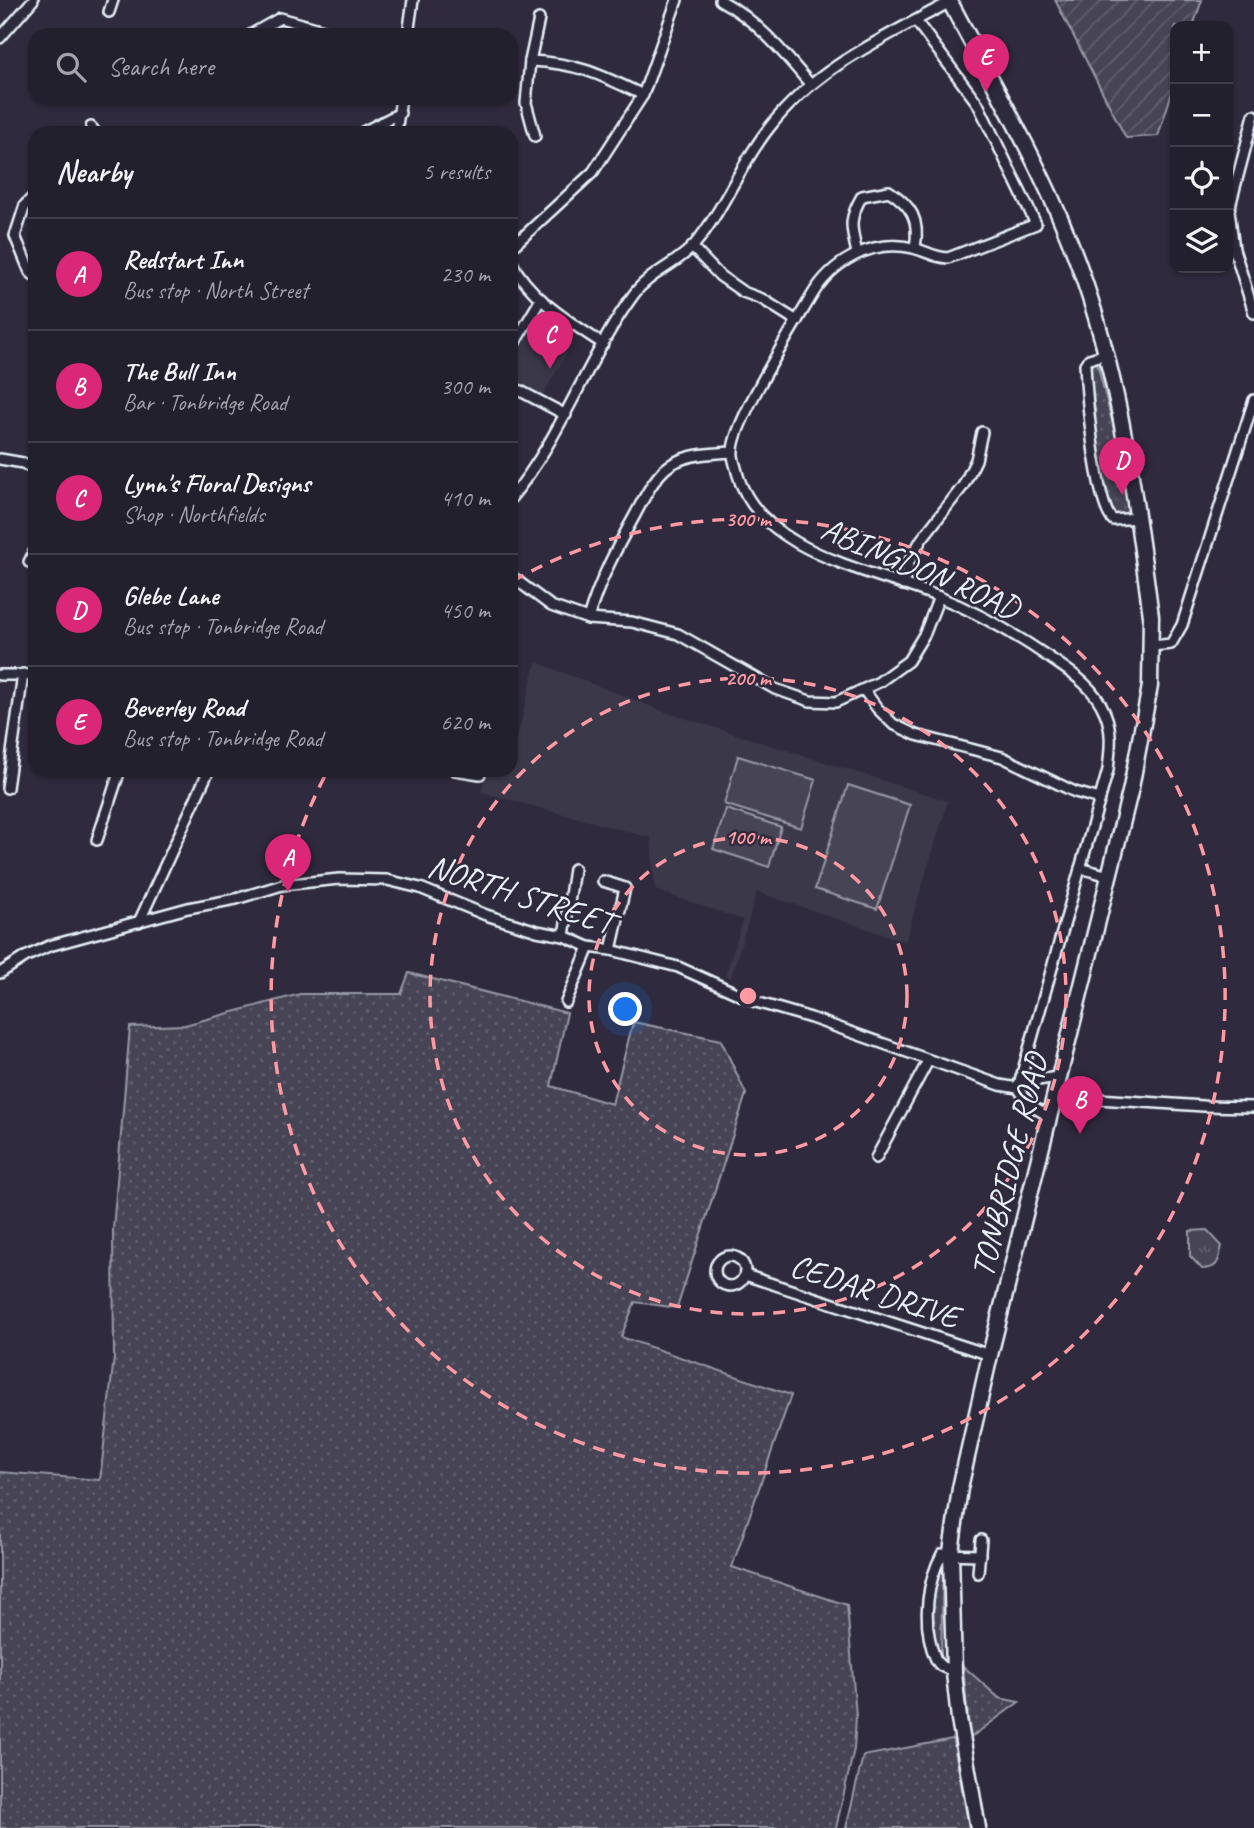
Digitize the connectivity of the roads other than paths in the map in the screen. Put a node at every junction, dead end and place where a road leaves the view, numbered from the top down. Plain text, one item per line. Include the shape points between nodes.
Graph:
1 (33, 0) edge
2 (113, 0) edge
3 (413, 0) edge
4 (677, 0) edge
5 (720, 0) edge
6 (949, 1) edge
7 (109, 12) dead end
8 (539, 19) dead end
9 (916, 21) junction
10 (262, 28) edge
11 (316, 28) edge
12 (409, 28) edge
13 (0, 38) edge
14 (530, 61) junction
15 (810, 84) junction
16 (643, 95) junction
17 (401, 105) edge
18 (400, 113) junction
19 (1254, 115) edge
20 (375, 126) edge
21 (397, 126) edge
22 (535, 136) dead end
23 (28, 202) edge
24 (518, 242) edge
25 (692, 247) junction
26 (915, 248) junction
27 (857, 253) junction
28 (28, 267) edge
29 (518, 270) edge
30 (541, 299) junction
31 (1254, 313) edge
32 (797, 321) junction
33 (518, 337) edge
34 (603, 344) junction
35 (1106, 354) junction
36 (518, 390) edge
37 (1254, 400) edge
38 (566, 415) junction
39 (982, 432) dead end
40 (732, 452) junction
41 (0, 459) edge
42 (28, 466) edge
43 (518, 490) edge
44 (1138, 518) junction
45 (518, 581) edge
46 (903, 585) junction
47 (939, 597) junction
48 (587, 619) junction
49 (1152, 646) junction
50 (23, 674) junction
51 (28, 674) edge
52 (0, 675) edge
53 (864, 690) junction
54 (118, 777) edge
55 (206, 777) edge
56 (7, 788) dead end
57 (1100, 799) junction
58 (97, 840) dead end
59 (1080, 868) junction
60 (574, 869) dead end
61 (1109, 876) junction
62 (603, 881) dead end
63 (139, 922) junction
64 (564, 936) junction
65 (590, 947) junction
66 (611, 950) junction
67 (0, 973) edge
68 (566, 1002) dead end
69 (929, 1061) junction
70 (1058, 1077) junction
71 (1017, 1088) junction
72 (1054, 1096) junction
73 (1254, 1107) edge
74 (1049, 1116) junction
75 (876, 1158) dead end
76 (745, 1275) dead end
77 (990, 1355) junction
78 (981, 1539) dead end
79 (951, 1552) junction
80 (980, 1555) junction
81 (978, 1573) dead end
82 (953, 1670) junction
83 (978, 1828) edge

1 - 13 street
2 - 7 street
3 - 12 street
4 - 16 street
5 - 15 street via 738,9 777,45
6 - 9 street
6 - 35 main road, TONBRIDGE ROAD via 1056,207 1086,284
8 - 14 street
9 - 15 street via 843,59
9 - 26 street via 978,104 1036,224 948,258
10 - 11 street via 280,18
14 - 16 street via 589,69
14 - 22 street via 526,103
15 - 25 street via 769,127 715,218
16 - 24 street via 593,172
17 - 18 street
18 - 20 street
18 - 21 street
19 - 31 street via 1229,210 1234,250
23 - 28 street via 15,236
25 - 32 street via 720,276
25 - 34 street via 635,292
26 - 27 street via 884,246
26 - 27 street via 918,232 912,211 889,191 862,196 854,209 850,221
27 - 32 street via 818,285
29 - 30 street
30 - 33 street
30 - 34 street
32 - 40 street via 752,402
34 - 38 street
35 - 44 main road, TONBRIDGE ROAD
35 - 44 street via 1085,364 1105,509 1113,520
36 - 38 street
37 - 49 street via 1182,625 1171,644
38 - 43 street
39 - 46 street via 976,460 963,486 921,540
40 - 46 street, ABINGDON ROAD via 742,489 758,514 777,530 810,549
40 - 48 street via 687,457 665,468 612,555
41 - 42 street
44 - 49 main road, TONBRIDGE ROAD
45 - 48 street via 551,606
46 - 47 street, ABINGDON ROAD
47 - 53 street via 908,662
47 - 57 street, ABINGDON ROAD via 1009,631 1091,689 1112,736
48 - 53 street via 632,622 678,634 775,689 810,701 836,702
49 - 61 main road, TONBRIDGE ROAD via 1150,686
50 - 51 street
50 - 52 street
50 - 56 street
53 - 57 street via 893,724 916,735 1002,757
54 - 58 street
55 - 63 street
57 - 59 street, ABINGDON ROAD
59 - 61 street
59 - 71 street, ABINGDON ROAD
60 - 64 street
61 - 70 main road, TONBRIDGE ROAD
62 - 66 street via 625,888
63 - 64 street, NORTH STREET via 282,885 368,879 405,883 512,924
63 - 67 street, NORTH STREET via 49,946
64 - 65 street, NORTH STREET
65 - 66 street, NORTH STREET
65 - 68 street
66 - 69 street, NORTH STREET via 678,967 757,1002
69 - 71 street, NORTH STREET
69 - 75 street
70 - 71 street, NORTH STREET
70 - 72 main road, TONBRIDGE ROAD
71 - 74 street via 1030,1105
72 - 73 street
72 - 74 main road, TONBRIDGE ROAD
74 - 77 main road, TONBRIDGE ROAD
76 - 77 street, CEDAR DRIVE
77 - 79 main road, TONBRIDGE ROAD via 960,1488
78 - 80 street
79 - 80 street
79 - 82 main road, TONBRIDGE ROAD
79 - 82 street via 942,1554 935,1569 928,1621 936,1661
80 - 81 street
82 - 83 main road, TONBRIDGE ROAD

